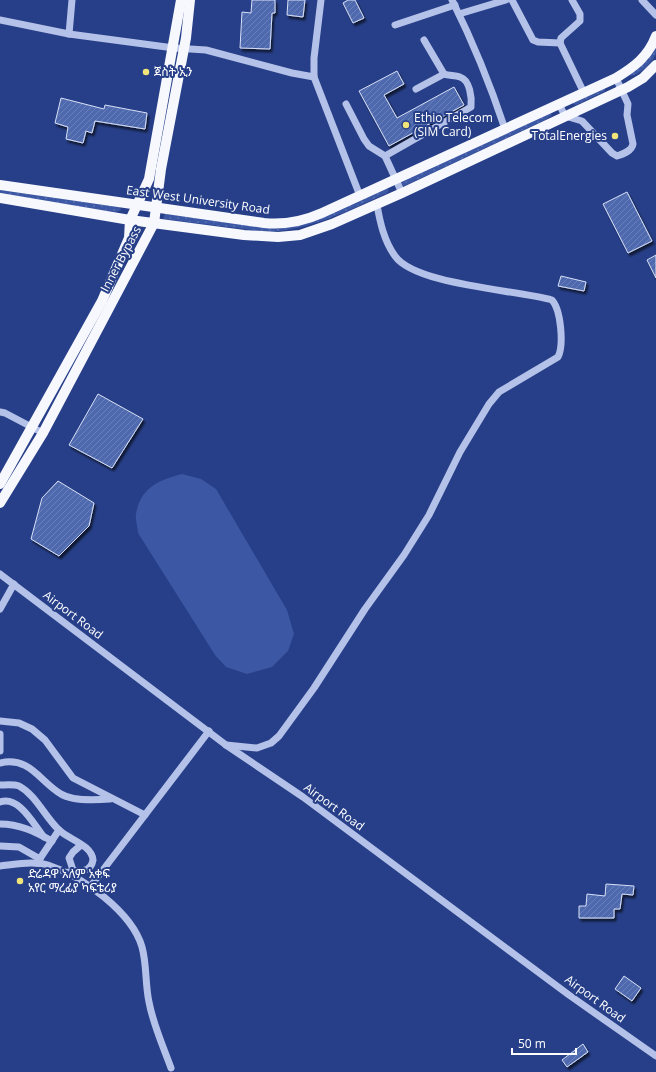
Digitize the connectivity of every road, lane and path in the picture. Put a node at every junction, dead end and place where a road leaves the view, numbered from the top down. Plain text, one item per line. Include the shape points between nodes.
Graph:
1 (72, 0) edge
2 (181, 0) edge
3 (190, 0) edge
4 (321, 0) edge
5 (506, 0) edge
6 (512, 0) edge
7 (572, 0) edge
8 (642, 0) edge
9 (453, 3) edge
10 (459, 14) junction
11 (656, 15) edge
12 (0, 20) edge
13 (396, 25) dead end
14 (69, 34) junction
15 (656, 36) edge
16 (424, 40) dead end
17 (560, 43) junction
18 (179, 48) junction
19 (656, 65) edge
20 (444, 74) junction
21 (314, 77) junction
22 (616, 78) junction
23 (416, 89) dead end
24 (622, 89) junction
25 (584, 93) junction
26 (346, 104) dead end
27 (559, 104) junction
28 (565, 116) junction
29 (505, 129) junction
30 (385, 156) junction
31 (396, 180) junction
32 (0, 185) edge
33 (402, 193) junction
34 (360, 196) junction
35 (0, 198) edge
36 (377, 204) junction
37 (138, 205) junction
38 (156, 208) junction
39 (130, 220) junction
40 (154, 223) junction
41 (0, 412) edge
42 (32, 428) junction
43 (43, 433) junction
44 (0, 484) edge
45 (0, 503) edge
46 (0, 574) edge
47 (14, 584) junction
48 (0, 609) edge
49 (0, 721) edge
50 (209, 731) junction
51 (0, 734) edge
52 (226, 745) junction
53 (0, 751) edge
54 (0, 763) edge
55 (0, 785) edge
56 (112, 799) junction
57 (0, 802) edge
58 (145, 815) junction
59 (0, 824) edge
60 (59, 830) junction
61 (44, 837) junction
62 (52, 841) junction
63 (81, 845) junction
64 (0, 846) edge
65 (38, 862) junction
66 (0, 866) edge
67 (70, 872) junction
68 (90, 887) junction
69 (656, 1056) edge
70 (171, 1068) dead end

1 - 14 street
2 - 18 main road, Inner Bypass
3 - 18 main road, Inner Bypass
4 - 21 street
5 - 10 street
6 - 17 street via 532,40
7 - 17 street via 580,14 580,21 561,38
8 - 11 street
9 - 10 street
9 - 13 street
10 - 29 street via 489,82
12 - 14 street
14 - 18 street
15 - 22 main road, East West University Road via 642,60
16 - 20 street
17 - 25 street
18 - 21 street via 206,50 292,74
18 - 37 main road, Inner Bypass via 149,179
18 - 38 main road, Inner Bypass
19 - 24 main road via 643,78
20 - 23 street
20 - 30 street via 463,78 470,91 472,106
21 - 34 street
22 - 24 street
22 - 25 main road, East West University Road
24 - 28 main road
24 - 28 street via 628,104 627,116 633,144 623,154 617,156 612,153 582,122
25 - 27 main road, East West University Road
26 - 30 street via 369,146
27 - 28 street
27 - 29 main road, East West University Road
28 - 33 main road
29 - 31 main road, East West University Road
30 - 31 street
31 - 33 street
31 - 34 main road, East West University Road
32 - 37 main road, East West University Road
33 - 36 main road
34 - 38 main road, East West University Road via 311,218 276,223 251,222
35 - 39 main road
36 - 40 main road via 300,235 278,237
36 - 52 street via 381,225 395,257 409,267 439,280 552,300 559,322 562,351 558,357 499,392 489,404 460,452 429,515 404,555 279,736 271,743 257,748
37 - 38 main road, East West University Road
37 - 39 main road, Inner Bypass
38 - 40 main road, Inner Bypass
39 - 40 main road
39 - 42 main road, Inner Bypass via 129,238 102,301
40 - 43 main road, Inner Bypass
41 - 42 street
42 - 43 street
42 - 44 main road, Inner Bypass
43 - 45 main road, Inner Bypass
46 - 47 street, Airport Road
47 - 48 street
47 - 50 street, Airport Road
49 - 56 street via 20,723 32,728 45,740 73,778
50 - 52 street, Airport Road
50 - 58 street
51 - 53 street
52 - 69 street, Airport Road via 302,797
54 - 56 street via 15,762 33,770 65,796 93,800
55 - 60 street via 10,784 23,789
56 - 58 street
57 - 61 street via 9,800 17,804
58 - 68 street
59 - 61 street via 30,829
60 - 62 street
60 - 63 street
61 - 62 street
62 - 65 street
63 - 67 street via 69,858
63 - 67 street via 93,857 92,864 84,871
64 - 65 street via 19,847
65 - 66 street
65 - 67 street
67 - 68 street
68 - 70 street via 126,917 142,946 151,1015

